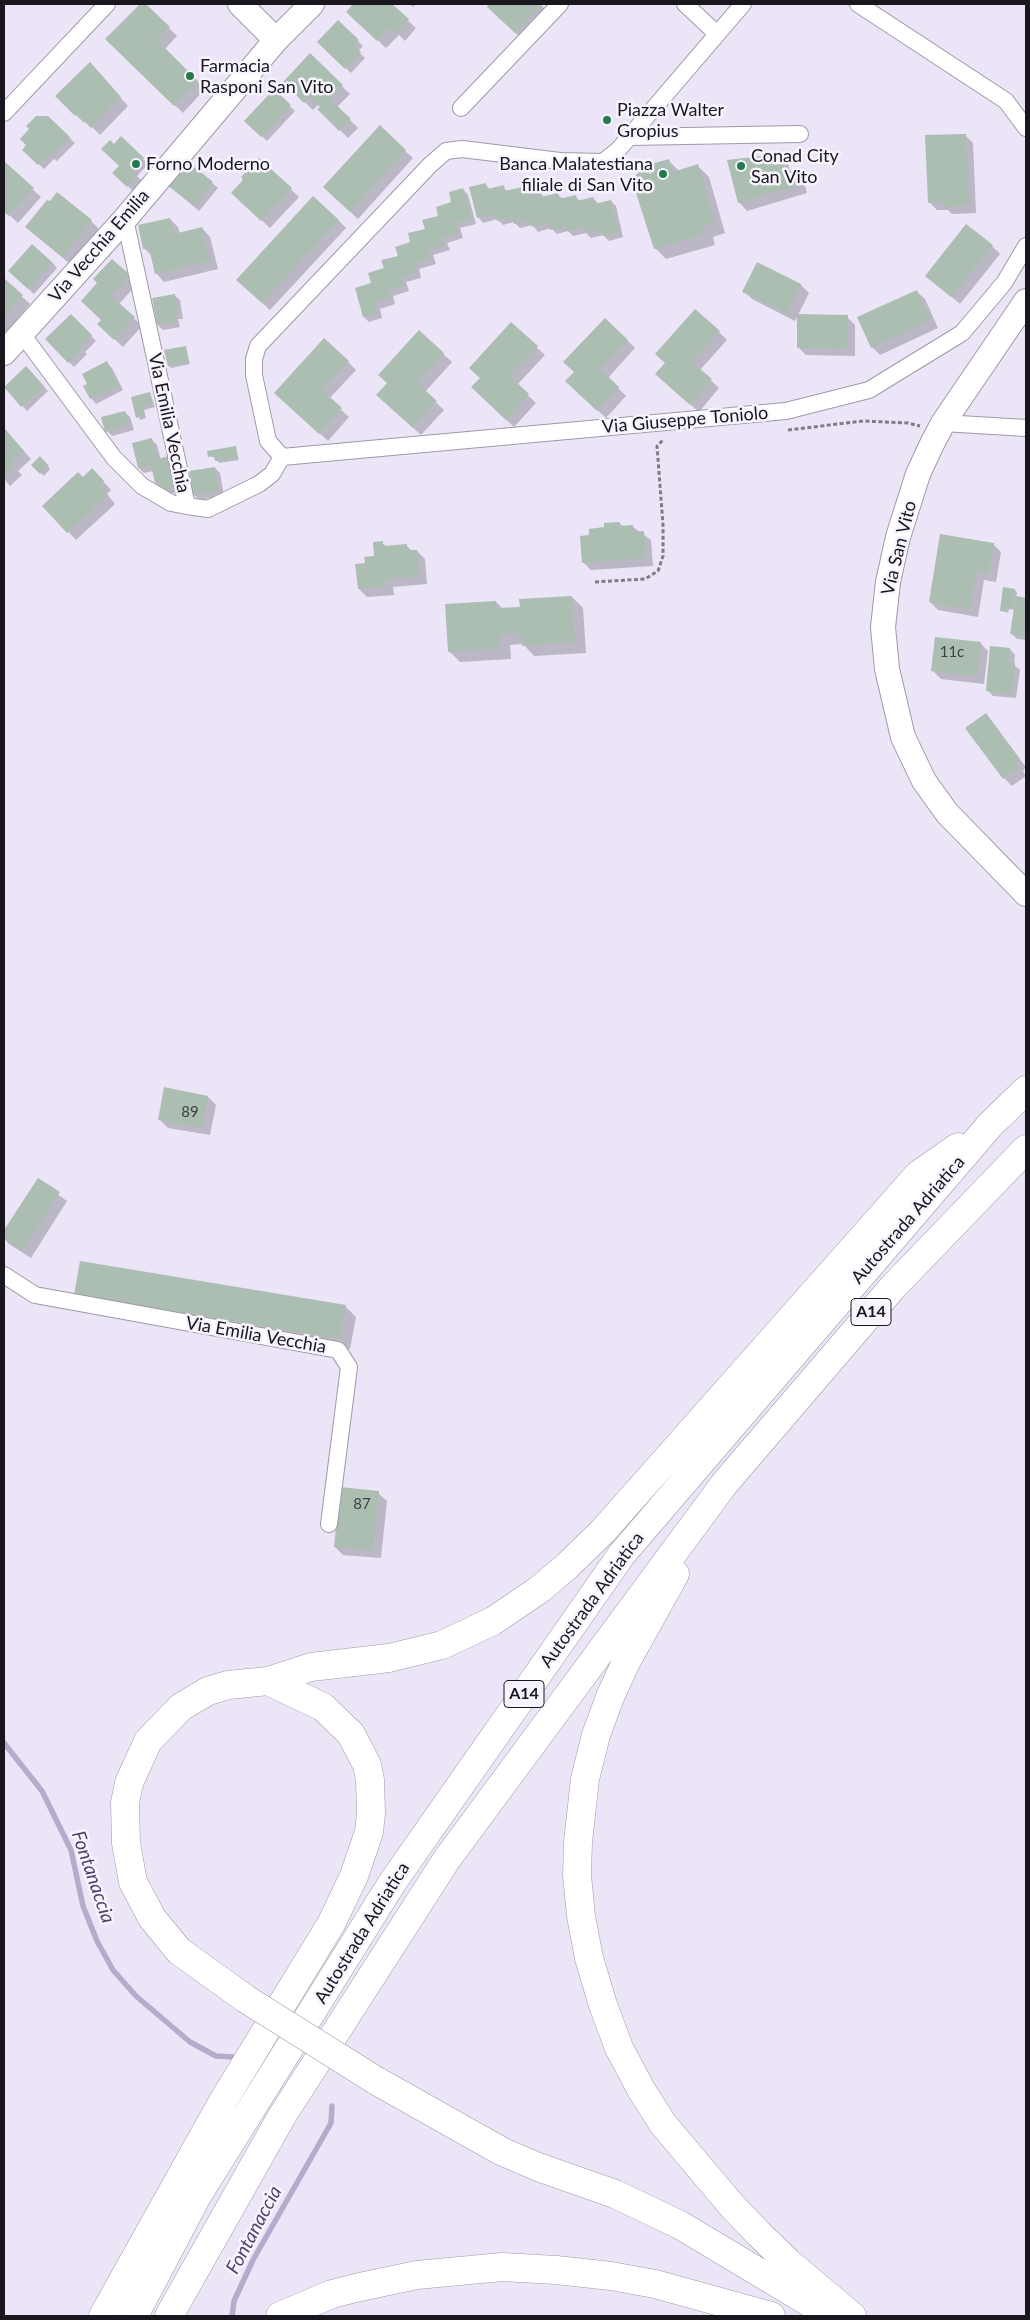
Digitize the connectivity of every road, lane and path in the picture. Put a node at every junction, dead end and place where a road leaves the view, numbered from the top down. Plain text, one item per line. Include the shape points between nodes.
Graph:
1 (107, 4) edge
2 (240, 4) edge
3 (312, 4) edge
4 (560, 4) edge
5 (685, 4) edge
6 (743, 4) edge
7 (858, 4) edge
8 (717, 34) junction
9 (276, 40) junction
10 (461, 108) dead end
11 (4, 114) edge
12 (1026, 128) edge
13 (800, 134) dead end
14 (628, 137) junction
15 (125, 218) junction
16 (1026, 246) edge
17 (1026, 302) edge
18 (22, 334) junction
19 (4, 353) edge
20 (941, 427) junction
21 (1026, 428) edge
22 (781, 430) dead end
23 (674, 438) dead end
24 (282, 457) junction
25 (186, 506) junction
26 (595, 582) dead end
27 (1026, 894) edge
28 (1026, 1090) edge
29 (990, 1125) junction
30 (1026, 1149) edge
31 (4, 1274) edge
32 (725, 1483) junction
33 (330, 1524) dead end
34 (268, 1681) junction
35 (104, 2316) edge
36 (134, 2316) edge
37 (170, 2316) edge
38 (280, 2316) edge
39 (771, 2316) edge
40 (832, 2316) edge
41 (852, 2316) edge

1 - 11 street
2 - 9 street
3 - 9 street, Via Vecchia Emilia
4 - 10 street
5 - 8 street
6 - 8 street
7 - 12 street via 1006,101
8 - 14 street
9 - 15 street, Via Vecchia Emilia
13 - 14 street
14 - 24 street via 603,162 560,161 462,148 446,151 430,165 258,346 254,375 266,432 268,441
15 - 18 street, Via Vecchia Emilia
15 - 25 street, Via Emilia Vecchia
16 - 24 street, Via Giuseppe Toniolo via 1004,283 962,333 869,390 786,411
17 - 20 street, Via San Vito
18 - 19 street, Via Vecchia Emilia
18 - 25 street, Via Emilia Vecchia via 114,458 142,486 171,503
20 - 21 street
20 - 22 path via 863,421
20 - 27 street, Via San Vito via 918,474 898,537 888,582 883,628 887,669 903,737 924,780 947,813
23 - 26 path via 664,439 657,446 663,525 663,556 658,571 645,579
24 - 25 street via 272,474 259,484 208,509
28 - 29 highway, Autostrada Adriatica / A14
29 - 34 highway via 918,1175 603,1531 540,1588 493,1621 442,1645 389,1658 311,1667
29 - 36 highway, Autostrada Adriatica / A14 via 622,1554 392,1883 197,2196
30 - 32 highway, Autostrada Adriatica / A14 via 892,1288
31 - 33 street, Via Emilia Vecchia via 35,1295 338,1350 349,1367
32 - 37 highway, Autostrada Adriatica / A14 via 447,1859 282,2116
32 - 41 highway via 626,1662 596,1734 585,1779 578,1842 581,1916 588,1958 616,2039 663,2124 733,2208 789,2263
34 - 35 highway via 318,1704 351,1734 370,1780 372,1813 369,1832 345,1898 223,2101
34 - 40 highway, bridge via 228,1685 181,1707 148,1740 129,1784 125,1803 125,1836 133,1882 152,1918 179,1951 246,1999 375,2080 501,2151 615,2194 680,2225
38 - 39 highway via 332,2294 417,2274 502,2267 611,2276 655,2284

